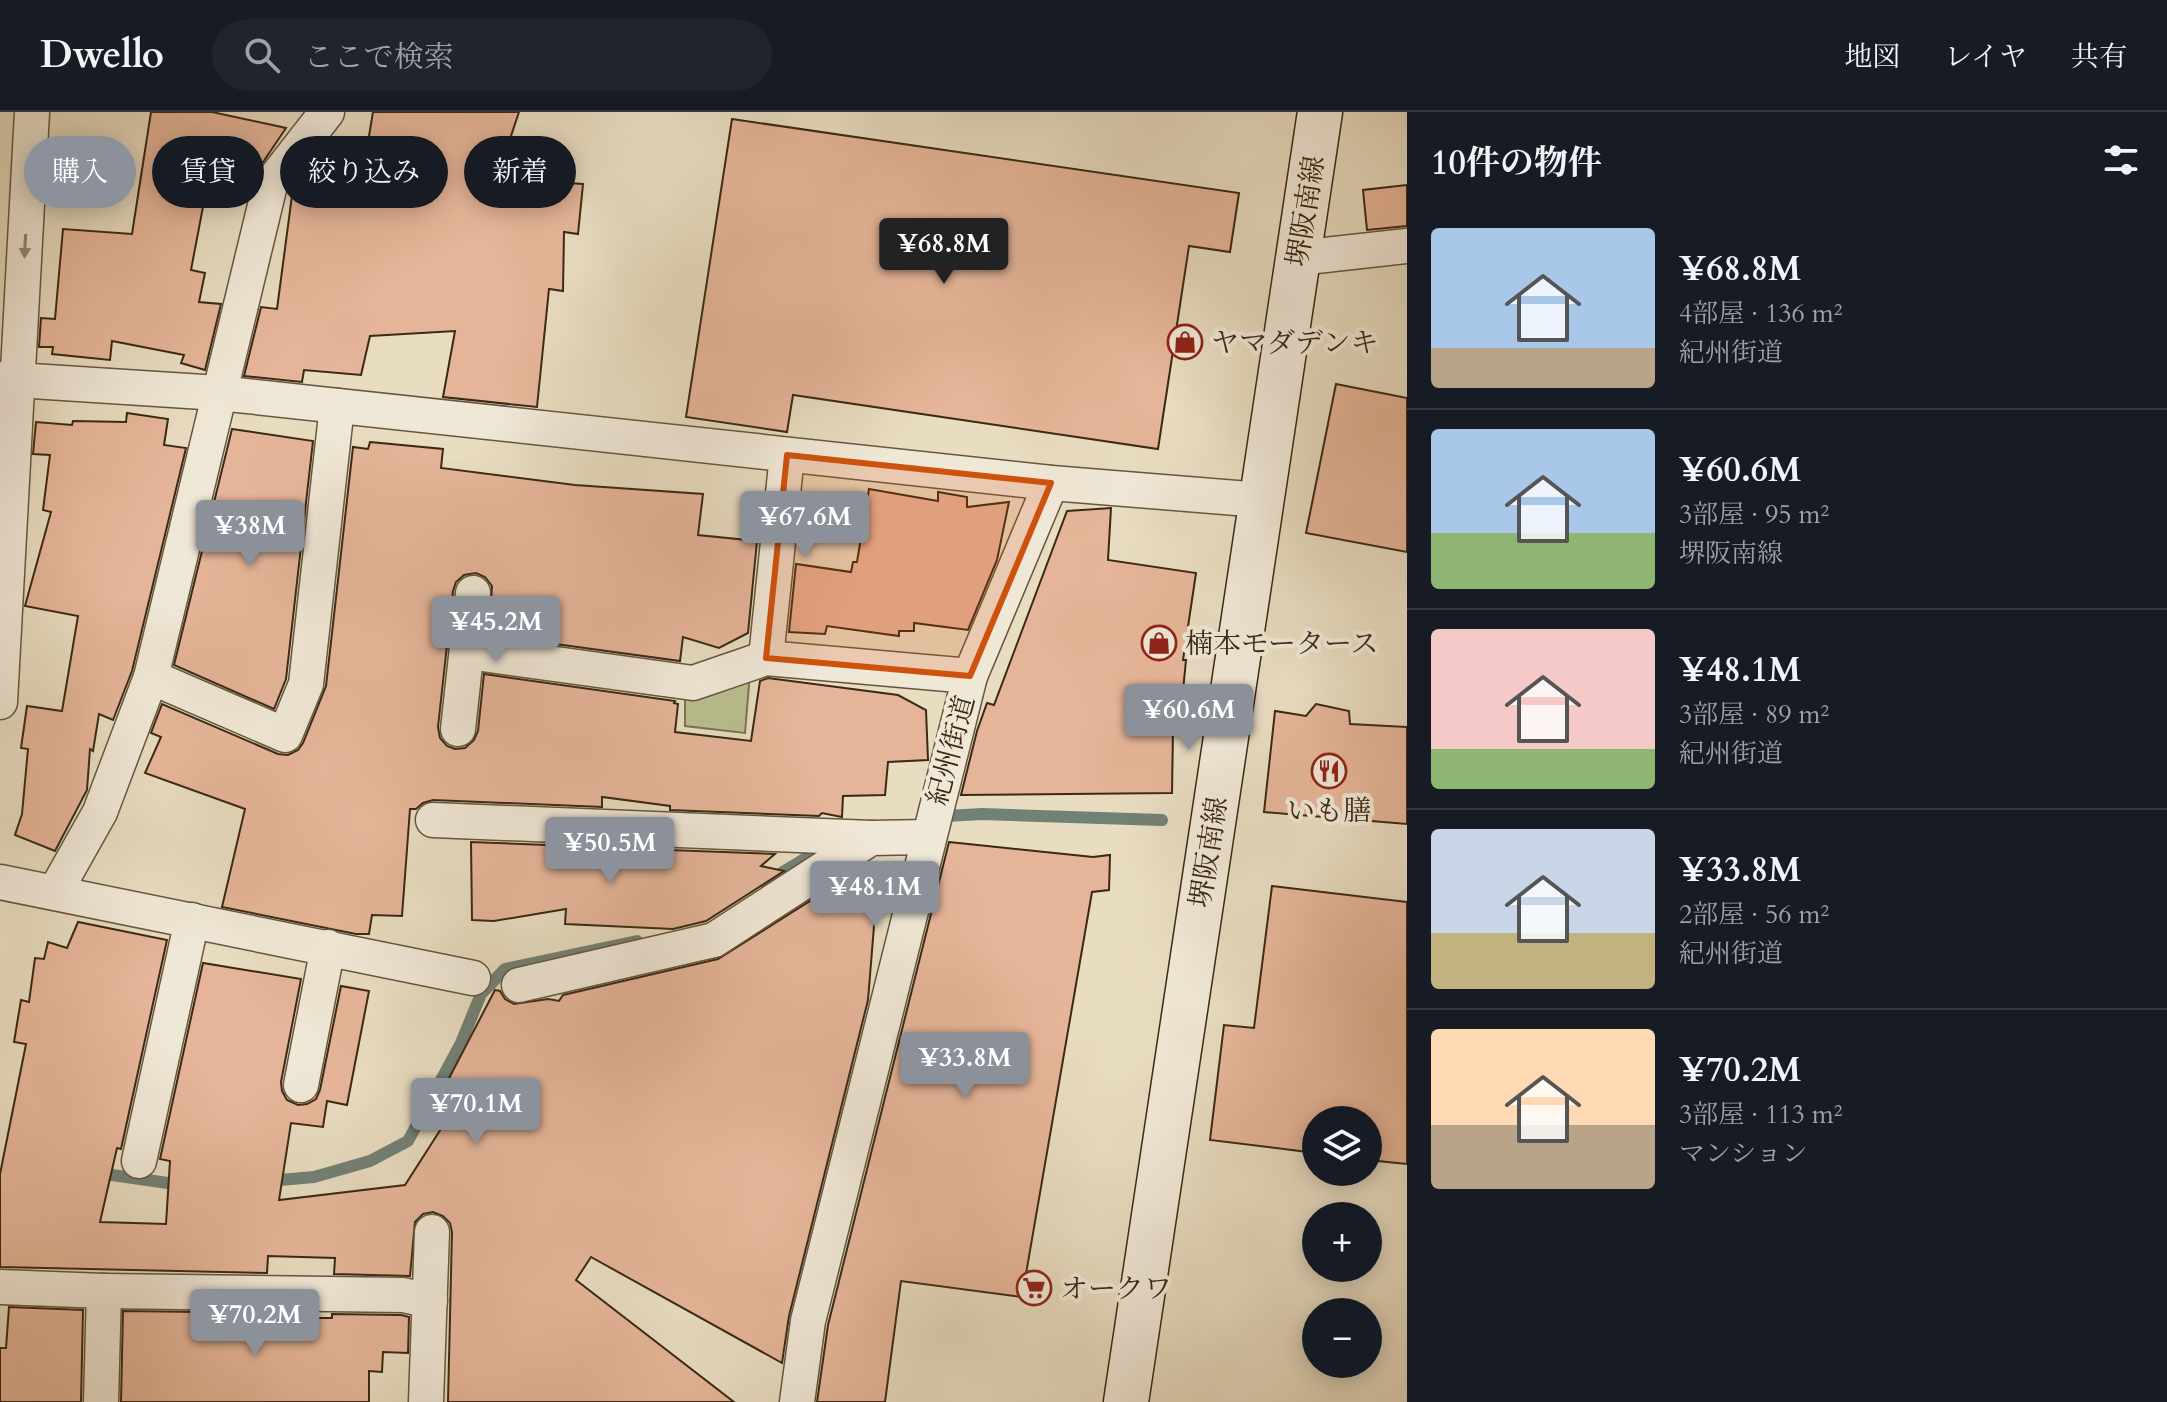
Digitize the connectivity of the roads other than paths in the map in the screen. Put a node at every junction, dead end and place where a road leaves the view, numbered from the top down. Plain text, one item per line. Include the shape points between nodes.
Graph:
1 (32, 112) edge
2 (327, 112) edge
3 (1320, 112) edge
4 (1407, 246) edge
5 (1298, 258) junction
6 (9, 379) edge
7 (219, 393) junction
8 (337, 406) junction
9 (787, 455) junction
10 (1051, 483) junction
11 (1261, 500) junction
12 (473, 593) dead end
13 (468, 652) junction
14 (766, 658) junction
15 (970, 676) junction
16 (151, 677) junction
17 (0, 702) edge
18 (458, 729) dead end
19 (433, 820) dead end
20 (927, 837) junction
21 (871, 838) junction
22 (0, 882) edge
23 (55, 892) junction
24 (192, 920) junction
25 (328, 947) junction
26 (473, 978) dead end
27 (519, 985) dead end
28 (301, 1085) dead end
29 (139, 1161) dead end
30 (432, 1232) dead end
31 (0, 1287) edge
32 (104, 1291) junction
33 (430, 1301) junction
34 (101, 1402) edge
35 (426, 1402) edge
36 (797, 1402) edge
37 (1126, 1402) edge

1 -> 6 street
2 - 7 street via 270,185
3 - 5 main road, 堺阪南線
4 - 5 street
5 - 11 main road, 堺阪南線
6 - 7 street
6 - 17 street
7 - 8 street
7 - 16 street
8 - 9 street
8 - 16 street via 306,684 285,735
9 - 10 street
9 - 14 street
10 - 11 street
10 - 15 street, 紀州街道
11 - 37 main road, 堺阪南線
12 - 13 street
13 - 14 street via 693,683
13 - 18 street
14 - 15 street
15 - 20 street, 紀州街道
16 - 23 street via 100,812
19 - 21 street
20 - 21 street
20 - 36 street, 紀州街道 via 808,1321
21 - 27 street via 714,940
22 - 23 street
23 - 24 street
24 - 25 street
24 - 29 street
25 - 26 street
25 - 28 street
30 - 33 street
31 - 32 street
32 - 33 street via 403,1295
32 - 34 street
33 - 35 street

